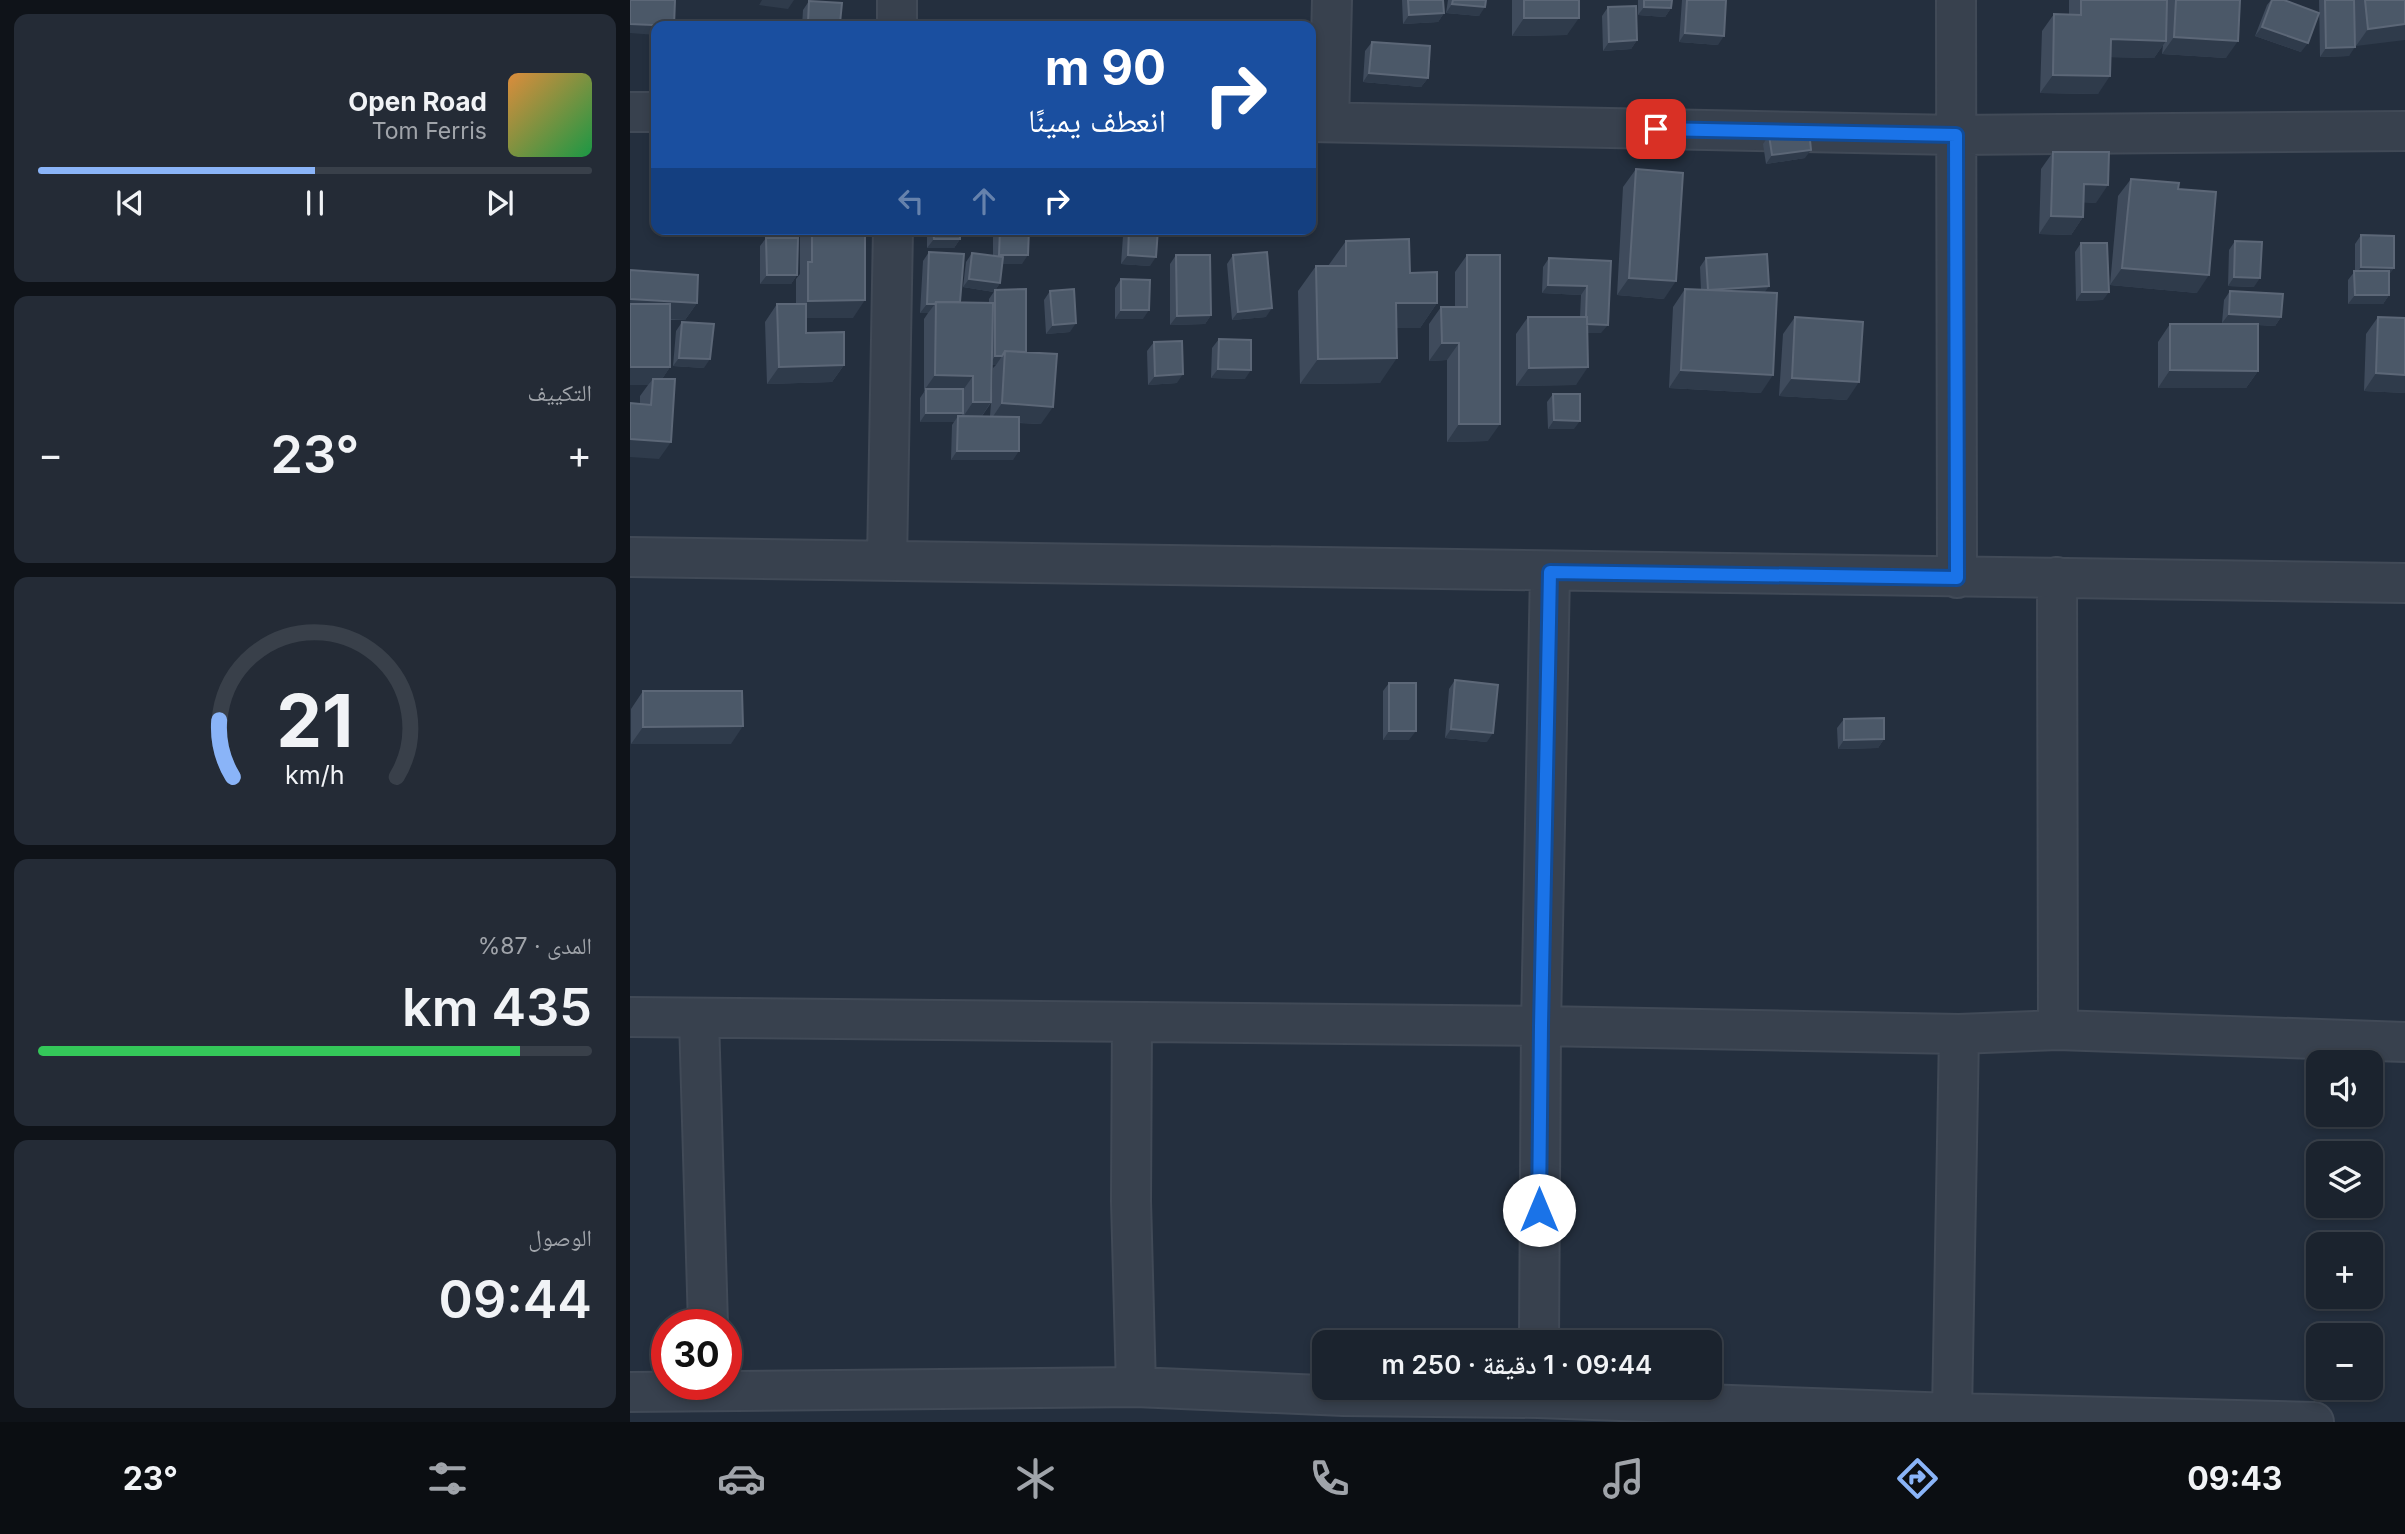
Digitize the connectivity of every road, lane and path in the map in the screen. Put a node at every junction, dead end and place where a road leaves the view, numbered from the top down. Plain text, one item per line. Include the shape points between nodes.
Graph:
1 (897, 0) edge
2 (1332, 0) edge
3 (1956, 0) edge
4 (897, 21) edge
5 (630, 112) edge
6 (651, 112) edge
7 (1320, 122) edge
8 (2405, 131) edge
9 (1956, 135) junction
10 (893, 235) edge
11 (630, 557) edge
12 (887, 561) junction
13 (1550, 572) junction
14 (2057, 577) junction
15 (1957, 578) junction
16 (2405, 583) edge
17 (630, 1017) edge
18 (699, 1019) junction
19 (1132, 1022) junction
20 (1541, 1026) junction
21 (2058, 1030) junction
22 (1959, 1034) junction
23 (2405, 1042) edge
24 (708, 1309) edge
25 (1539, 1330) edge
26 (1136, 1388) junction
27 (630, 1392) edge
28 (651, 1394) edge
29 (742, 1398) edge
30 (1538, 1403) edge
31 (1257, 1407) edge
32 (1952, 1413) junction
33 (2314, 1422) edge

1 - 4 street
2 - 7 street
3 - 9 street
5 - 6 street
7 - 9 street
8 - 9 street
9 - 15 street
10 - 12 street
11 - 12 street
12 - 13 street
13 - 15 street
13 - 20 street
14 - 15 street
14 - 16 street
14 - 21 street
17 - 18 street
18 - 19 street
18 - 24 street
19 - 20 street
19 - 26 street
20 - 22 street
20 - 25 street
21 - 22 street
21 - 23 street
22 - 32 street
26 - 29 street
26 - 31 street
27 - 28 street
30 - 31 street
30 - 32 street
32 - 33 street

